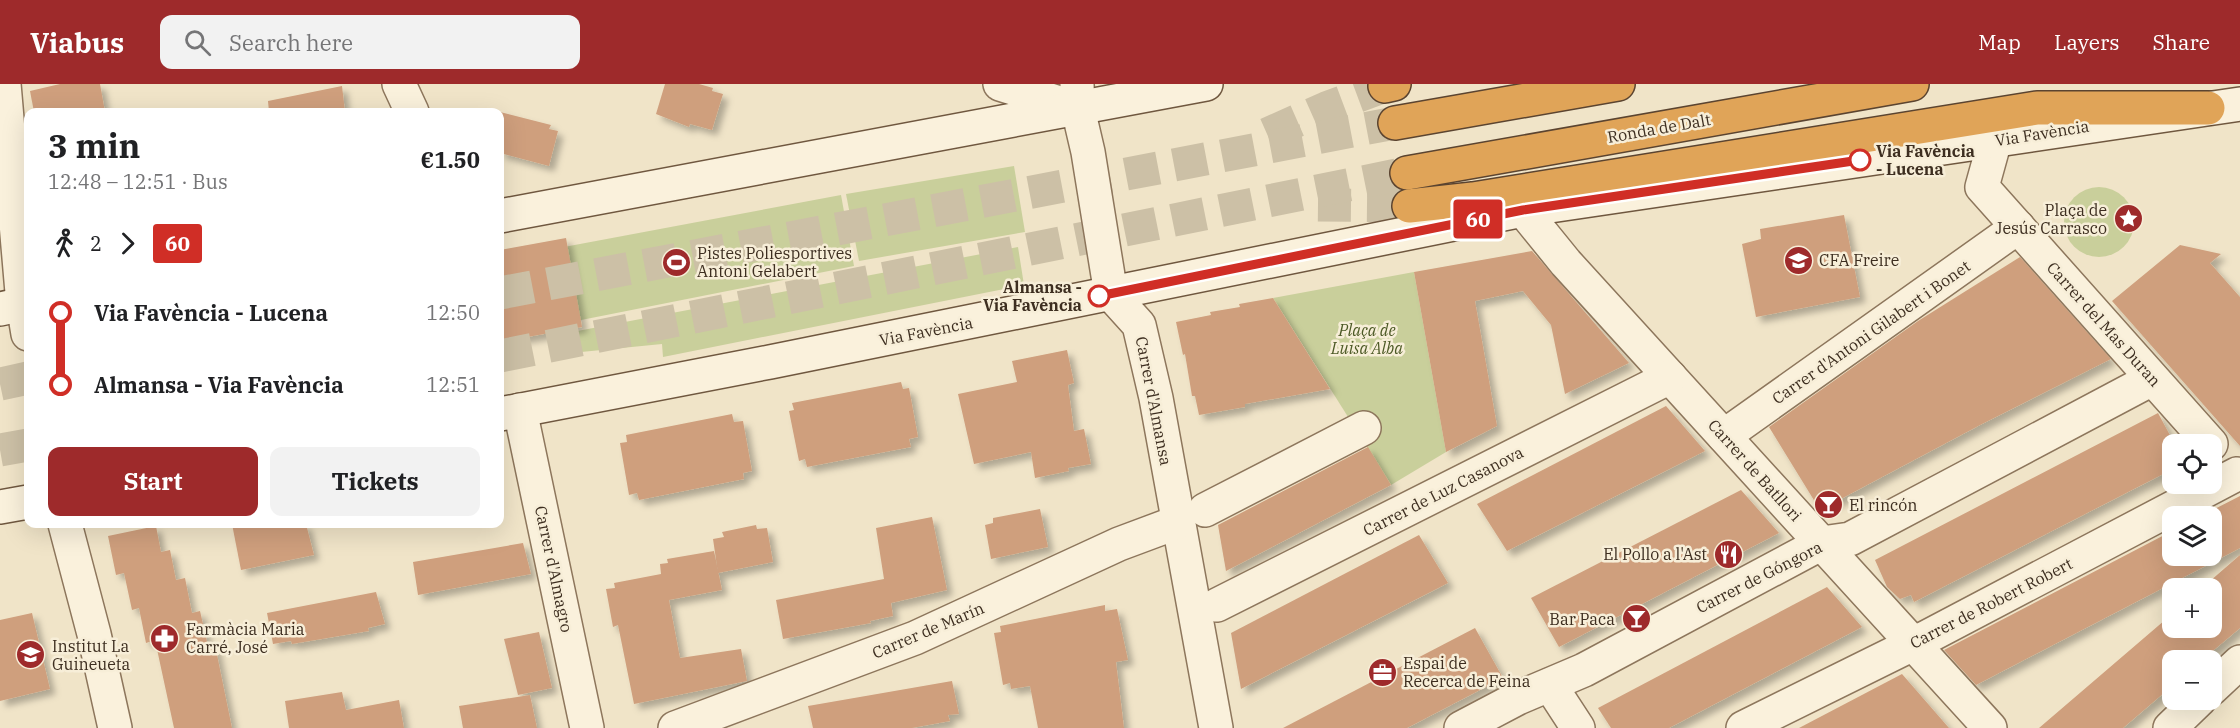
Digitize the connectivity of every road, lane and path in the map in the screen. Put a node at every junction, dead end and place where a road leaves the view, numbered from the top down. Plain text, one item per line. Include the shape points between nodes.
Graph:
1 (4, 84) edge
2 (399, 84) edge
3 (1000, 84) edge
4 (1206, 84) edge
5 (1618, 84) edge
6 (1912, 84) edge
7 (1078, 96) edge
8 (2240, 104) edge
9 (410, 108) edge
10 (2208, 108) junction
11 (1395, 123) tunnel mouth
12 (1995, 140) junction
13 (1407, 173) tunnel mouth
14 (1409, 206) tunnel mouth
15 (1523, 210) junction
16 (504, 215) edge
17 (2018, 227) junction
18 (1111, 294) junction
19 (20, 313) edge
20 (1670, 376) junction
21 (2152, 379) junction
22 (510, 412) edge
23 (1364, 428) dead end
24 (2202, 434) edge
25 (1724, 436) junction
26 (2222, 456) edge
27 (2239, 475) edge
28 (24, 503) edge
29 (0, 507) edge
30 (1191, 516) junction
31 (66, 528) edge
32 (1822, 543) junction
33 (1217, 605) dead end
34 (1914, 643) junction
35 (2240, 662) edge
36 (2222, 679) edge
37 (1550, 685) junction
38 (2188, 710) edge
39 (115, 728) edge
40 (587, 728) edge
41 (675, 728) edge
42 (1216, 728) edge
43 (1461, 728) edge
44 (1578, 728) edge
45 (1743, 728) edge
46 (1990, 728) edge
47 (2169, 728) edge

1 - 19 street
2 - 9 street
3 - 7 street
4 - 7 street
5 - 11 highway
6 - 13 highway, Ronda de Dalt
7 - 16 street
7 - 18 street
8 - 10 street, Via Favència
10 - 12 street, Via Favència
10 - 14 highway via 2037,108
12 - 15 street, Via Favència
12 - 17 street, Carrer del Mas Duran via 1982,187
15 - 18 street, Via Favència
15 - 20 street, Carrer de Batllori
17 - 21 street, Carrer del Mas Duran
17 - 25 street, Carrer d'Antoni Gilabert i Bonet
18 - 22 street, Via Favència
18 - 30 street, Carrer d'Almansa via 1139,325
20 - 25 street, Carrer de Batllori
20 - 33 street, Carrer de Luz Casanova
21 - 24 street, Carrer del Mas Duran
21 - 32 street, Carrer de Góngora via 1850,539
22 - 40 street, Carrer d'Almagro
23 - 30 street, Carrer de Marín
25 - 32 street, Carrer de Batllori
26 - 27 street, Carrer del Mas Duran
27 - 34 street, Carrer de Robert Robert
28 - 29 street
30 - 41 street, Carrer de Marín via 1119,544 915,638
30 - 42 street, Carrer d'Almansa
31 - 39 street
32 - 34 street, Carrer de Batllori
32 - 37 street, Carrer de Góngora
34 - 45 street, Carrer de Robert Robert
34 - 46 street, Carrer de Batllori
35 - 36 street
37 - 43 street, Carrer de Góngora
37 - 44 street
38 - 47 street

